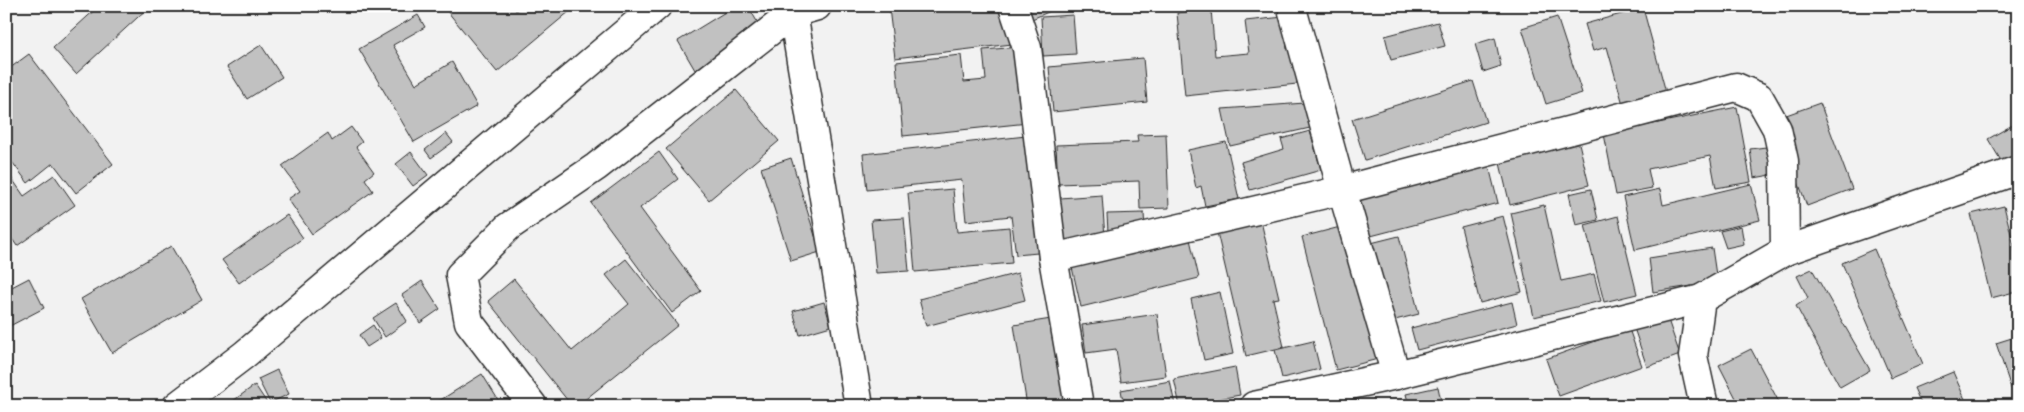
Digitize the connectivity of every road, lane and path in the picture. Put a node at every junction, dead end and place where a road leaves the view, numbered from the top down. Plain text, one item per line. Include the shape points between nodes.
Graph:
1 (657, 6) edge
2 (1013, 6) edge
3 (805, 9) edge
4 (1293, 12) dead end
5 (2018, 170) edge
6 (1342, 190) junction
7 (1785, 251) junction
8 (1053, 258) junction
9 (1701, 299) junction
10 (1396, 375) junction
11 (177, 406) edge
12 (533, 406) edge
13 (859, 406) edge
14 (1079, 406) edge
15 (1254, 406) edge
16 (1704, 406) edge

1 - 11 street via 244,356
2 - 8 street via 1027,48
3 - 12 street via 596,167 508,227 460,275 469,322
3 - 13 street
4 - 6 street
5 - 7 street
6 - 7 street via 1736,87 1759,97 1776,129 1784,161
6 - 8 street
6 - 10 street
7 - 9 street
8 - 14 street
9 - 10 street
9 - 16 street via 1693,356
10 - 15 street

